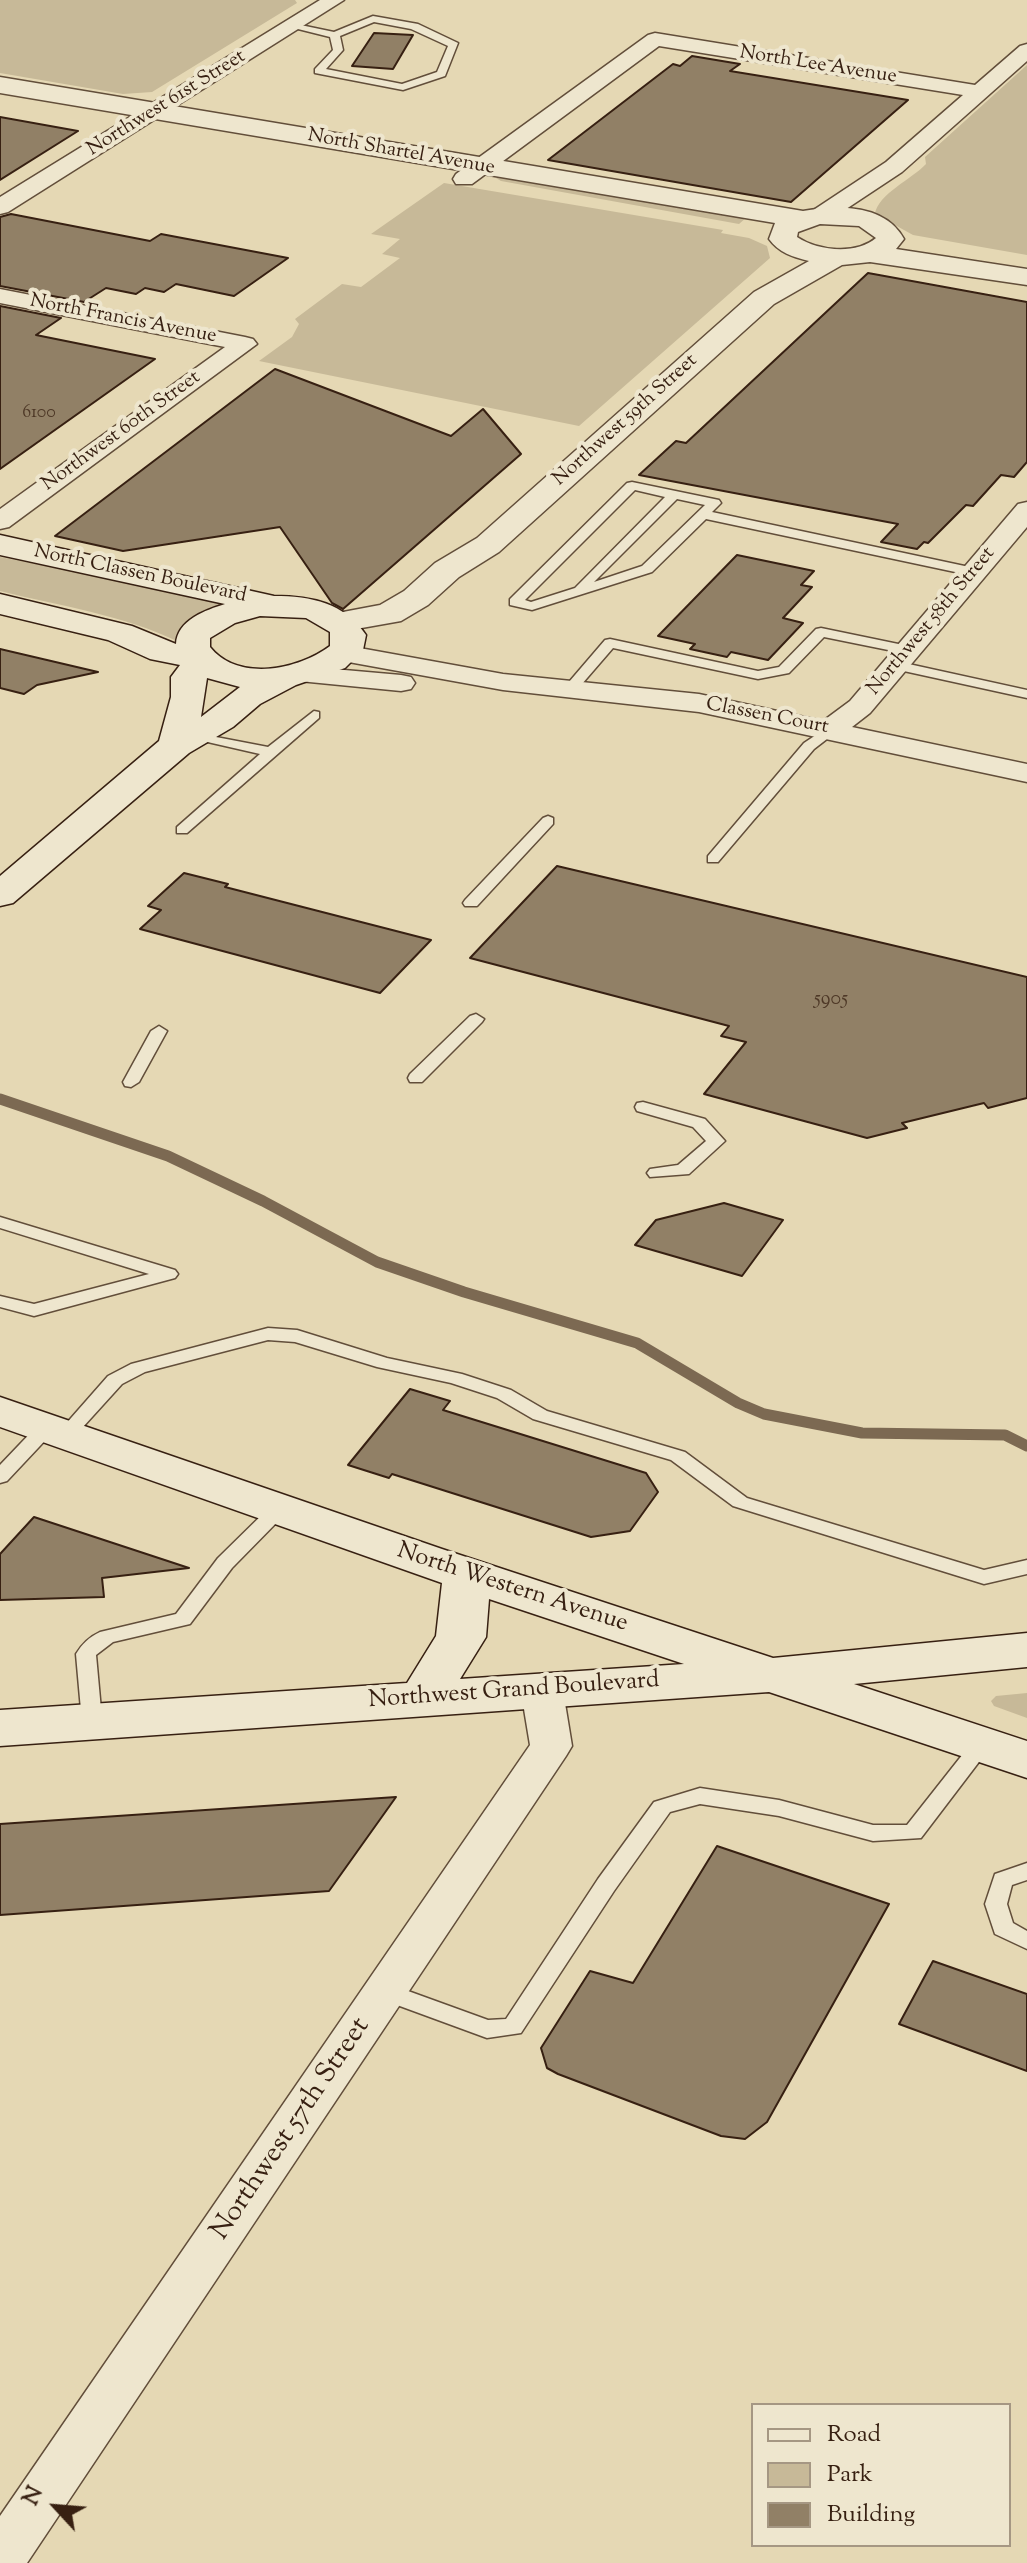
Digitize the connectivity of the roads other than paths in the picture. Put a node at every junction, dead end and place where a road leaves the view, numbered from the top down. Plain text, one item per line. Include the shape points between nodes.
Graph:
1 (334, 0) edge
2 (291, 26) junction
3 (335, 35) junction
4 (1027, 50) edge
5 (0, 85) edge
6 (981, 92) junction
7 (0, 99) edge
8 (146, 117) junction
9 (894, 167) junction
10 (472, 173) junction
11 (0, 207) edge
12 (812, 218) junction
13 (878, 227) junction
14 (789, 244) junction
15 (868, 253) junction
16 (838, 256) junction
17 (1027, 261) edge
18 (1027, 277) edge
19 (0, 296) edge
20 (764, 298) junction
21 (245, 344) joint
22 (674, 495) junction
23 (1027, 510) edge
24 (702, 514) junction
25 (0, 521) edge
26 (0, 545) edge
27 (974, 572) junction
28 (576, 592) junction
29 (0, 604) edge
30 (280, 606) junction
31 (343, 642) junction
32 (901, 657) junction
33 (202, 660) junction
34 (292, 676) junction
35 (503, 682) junction
36 (570, 689) junction
37 (1027, 694) edge
38 (314, 715) dead end
39 (831, 729) junction
40 (185, 740) junction
41 (271, 752) junction
42 (1027, 773) edge
43 (548, 821) dead end
44 (182, 830) dead end
45 (713, 859) dead end
46 (0, 895) edge
47 (471, 903) dead end
48 (476, 1019) dead end
49 (159, 1031) dead end
50 (416, 1078) dead end
51 (131, 1082) dead end
52 (643, 1107) dead end
53 (656, 1173) dead end
54 (0, 1222) edge
55 (0, 1301) edge
56 (0, 1411) edge
57 (56, 1430) junction
58 (0, 1477) edge
59 (279, 1509) junction
60 (1027, 1567) edge
61 (467, 1574) junction
62 (1027, 1650) edge
63 (773, 1675) junction
64 (542, 1691) junction
65 (423, 1698) junction
66 (92, 1721) junction
67 (0, 1728) edge
68 (1004, 1752) edge
69 (1027, 1871) edge
70 (1027, 1941) edge
71 (386, 1992) junction
72 (0, 2559) edge

1 - 2 street, Northwest 61st Street
2 - 3 lane
2 - 8 street, Northwest 61st Street
3 - 3 lane via 338,50 319,71 403,87 441,74 454,45 414,26 373,19
4 - 6 street
5 - 8 street, North Shartel Avenue
6 - 9 street
6 - 10 street, North Lee Avenue via 655,39
7 - 8 street, North Shartel Avenue
8 - 10 street, North Shartel Avenue
8 - 11 street, Northwest 61st Street
9 - 12 street
9 - 13 street via 868,212
10 - 12 street, North Shartel Avenue
10 - 14 street, North Shartel Avenue
12 - 13 street, North Shartel Avenue
12 - 14 street via 785,228
13 - 15 street via 886,244
13 - 17 street, North Shartel Avenue
14 - 16 street, North Shartel Avenue
14 - 20 street, Northwest 59th Street
15 - 16 street, North Shartel Avenue
15 - 18 street, North Shartel Avenue
16 - 20 street, Northwest 59th Street
19 - 21 street, North Francis Avenue
20 - 31 street, Northwest 59th Street via 488,545 475,572 431,612 376,642
21 - 25 street, Northwest 60th Street
22 - 24 lane via 714,503
22 - 28 lane
22 - 28 lane via 632,486 515,602 532,606
23 - 27 street, Northwest 58th Street
24 - 27 lane
24 - 28 lane via 647,569
26 - 30 street, North Classen Boulevard
27 - 32 street, Northwest 58th Street
29 - 33 street via 120,633 162,652
30 - 31 street, North Classen Boulevard via 314,610
30 - 33 street, North Classen Boulevard via 241,609 209,622 194,639
31 - 34 street via 324,667
31 - 35 street, Classen Court
32 - 36 lane via 821,632 784,670 758,675 610,643
32 - 37 lane
32 - 39 street, Northwest 58th Street via 860,707
33 - 34 street via 244,676
33 - 40 street, North Classen Boulevard via 188,677
34 - 35 street, Classen Court via 412,684
34 - 40 street via 248,697
35 - 36 street, Classen Court
36 - 39 street, Classen Court via 699,703
38 - 41 lane
39 - 42 street, Classen Court
39 - 45 lane via 809,746
40 - 41 lane
40 - 46 street
41 - 44 lane
43 - 47 lane
48 - 50 lane
49 - 51 lane
52 - 53 lane via 699,1123 716,1141 683,1170
54 - 55 lane via 169,1274 34,1310
56 - 57 street, North Western Avenue
57 - 58 lane
57 - 59 street, North Western Avenue
57 - 60 lane via 115,1380 138,1368 268,1334 297,1336 455,1378 504,1394 540,1415 678,1456 740,1502 984,1577
59 - 61 street, North Western Avenue
59 - 66 lane via 225,1563 183,1619 97,1642 86,1654
61 - 63 street, North Western Avenue
61 - 65 street via 461,1637
62 - 63 street, Northwest Grand Boulevard
63 - 64 street, Northwest Grand Boulevard
63 - 68 street, North Western Avenue
64 - 65 street, Northwest Grand Boulevard
64 - 71 street, Northwest 57th Street via 551,1746
65 - 66 street, Northwest Grand Boulevard
66 - 67 street, Northwest Grand Boulevard
68 - 71 lane via 913,1833 873,1833 779,1808 700,1796 662,1807 513,2027 487,2029
69 - 70 lane via 1003,1880 996,1904 1003,1928
71 - 72 street, Northwest 57th Street

